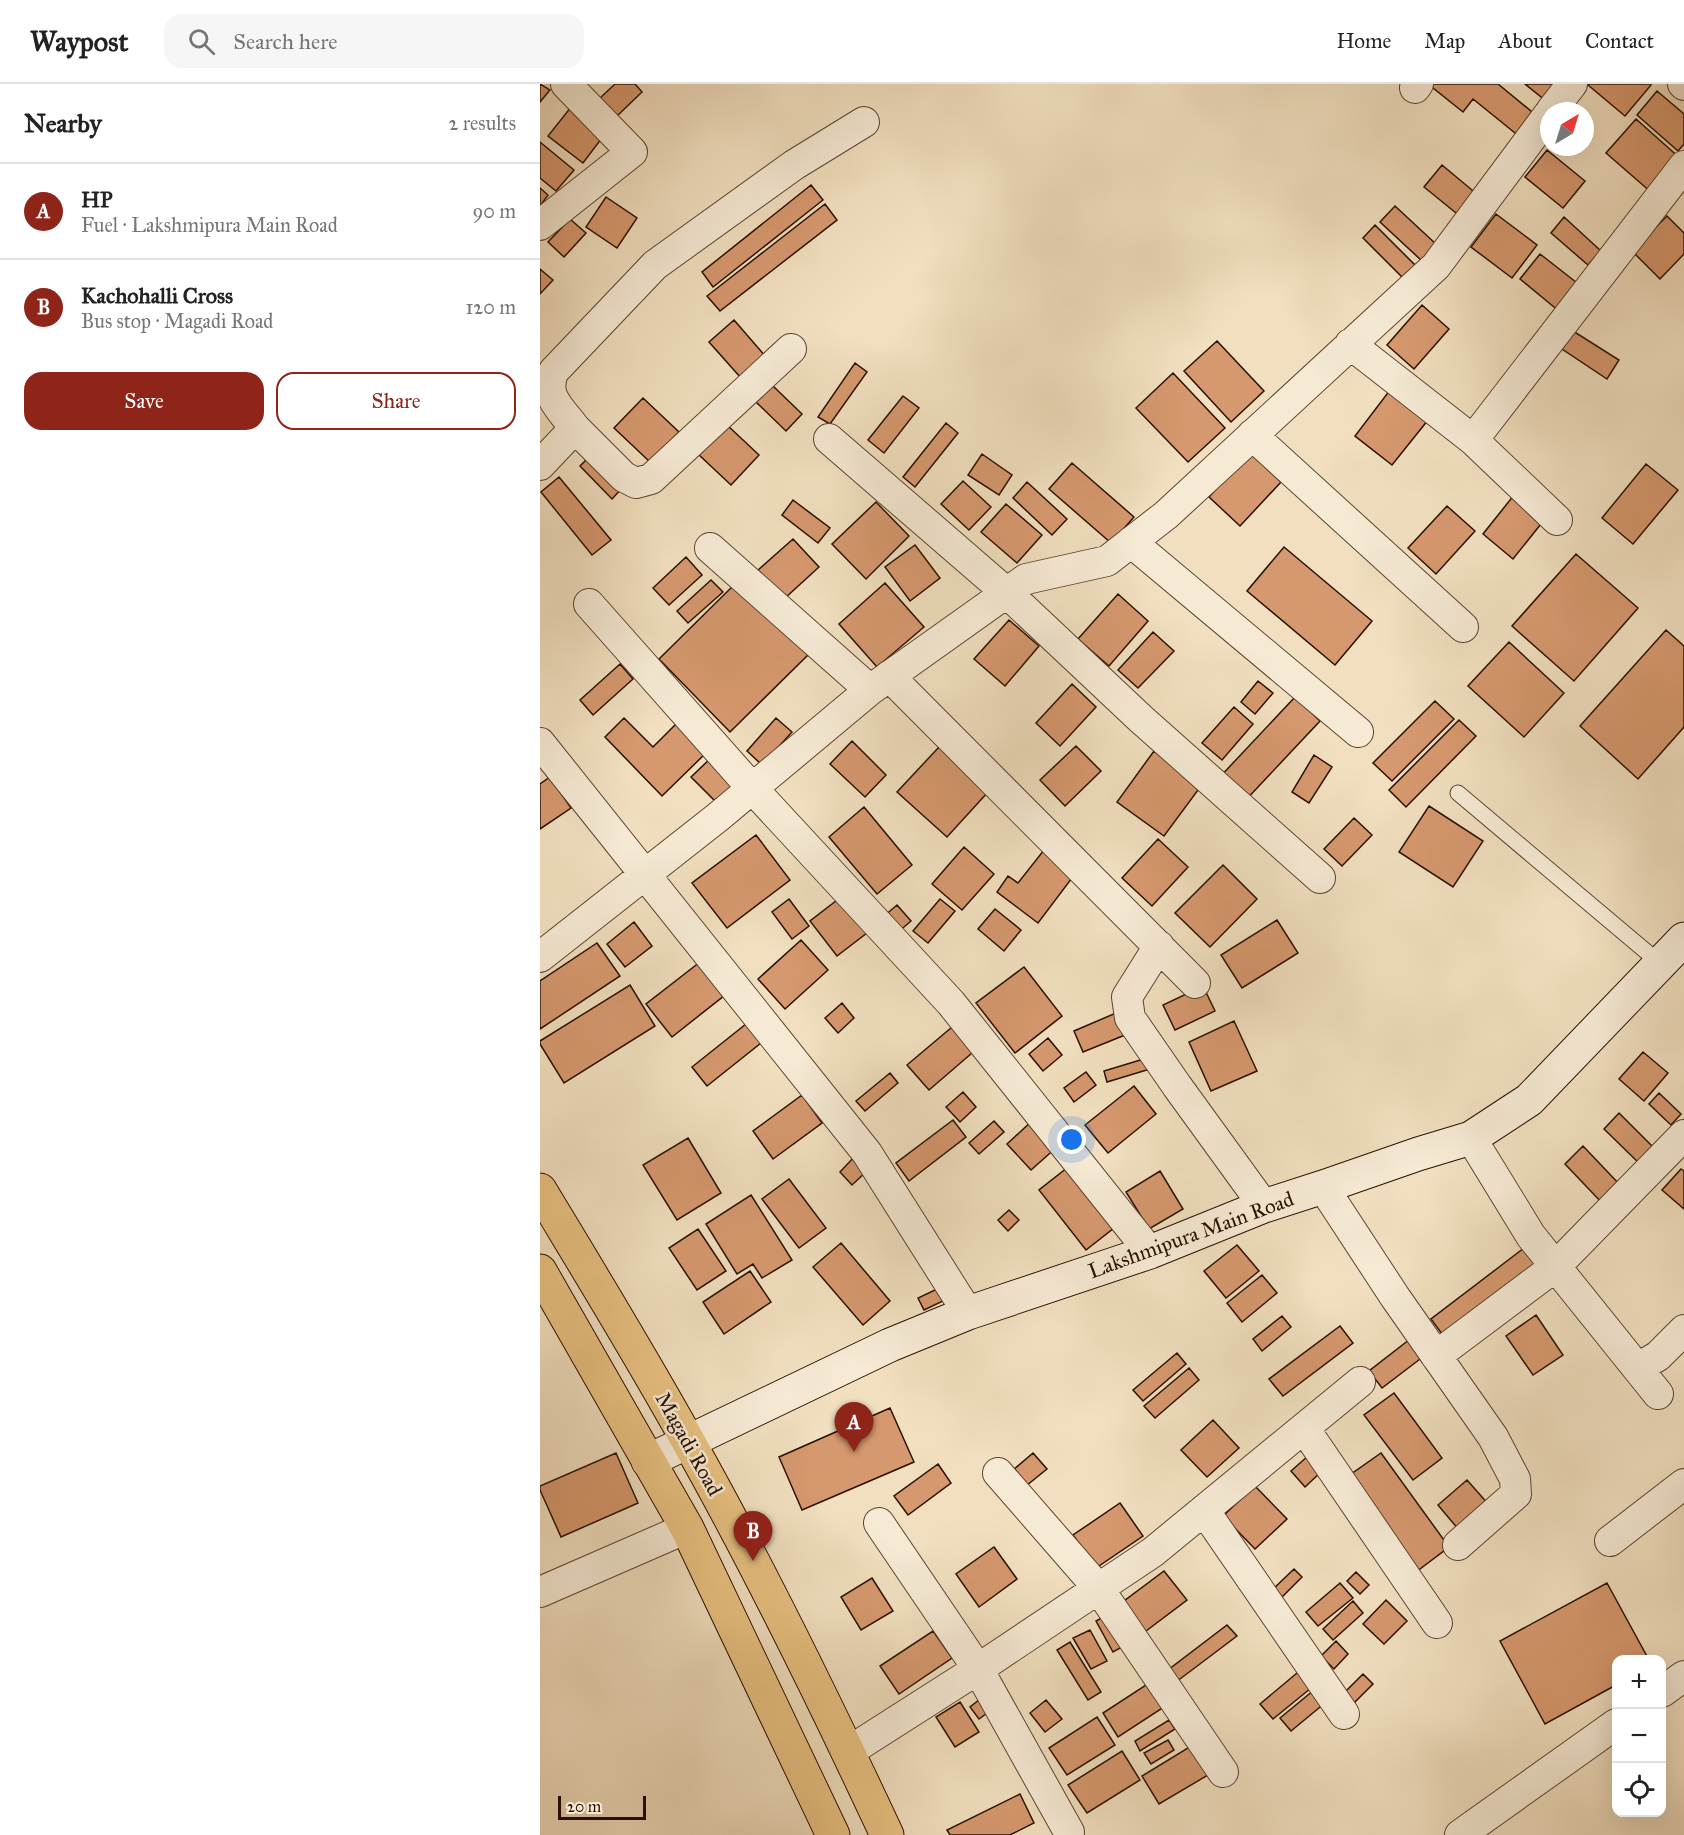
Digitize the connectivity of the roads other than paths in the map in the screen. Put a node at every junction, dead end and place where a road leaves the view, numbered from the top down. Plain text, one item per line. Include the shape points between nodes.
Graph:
1 (566, 84) edge
2 (1572, 84) edge
3 (1558, 102) edge
4 (864, 122) dead end
5 (1540, 126) edge
6 (1684, 166) edge
7 (540, 225) edge
8 (1350, 344) junction
9 (791, 349) dead end
10 (575, 428) junction
11 (1252, 435) junction
12 (829, 440) dead end
13 (1473, 440) junction
14 (540, 465) edge
15 (1557, 520) dead end
16 (1131, 542) junction
17 (710, 548) dead end
18 (1007, 592) junction
19 (589, 604) dead end
20 (1463, 627) dead end
21 (879, 683) junction
22 (1358, 732) dead end
23 (540, 743) edge
24 (752, 788) junction
25 (1458, 793) dead end
26 (645, 875) junction
27 (1320, 878) dead end
28 (1684, 939) edge
29 (1159, 946) junction
30 (540, 957) edge
31 (1660, 964) junction
32 (1196, 983) dead end
33 (1684, 1135) edge
34 (1471, 1137) junction
35 (1323, 1187) junction
36 (540, 1190) edge
37 (1264, 1206) junction
38 (1150, 1252) junction
39 (1556, 1266) junction
40 (540, 1271) edge
41 (968, 1312) junction
42 (1684, 1330) edge
43 (1436, 1356) junction
44 (1638, 1368) junction
45 (1360, 1382) dead end
46 (1658, 1394) dead end
47 (1304, 1428) junction
48 (688, 1441) junction
49 (648, 1461) junction
50 (998, 1473) dead end
51 (1684, 1484) edge
52 (1204, 1510) junction
53 (879, 1523) dead end
54 (687, 1528) junction
55 (1610, 1541) dead end
56 (1458, 1545) dead end
57 (1099, 1588) junction
58 (540, 1592) edge
59 (1437, 1623) dead end
60 (978, 1669) junction
61 (1684, 1676) edge
62 (1666, 1689) edge
63 (1344, 1714) dead end
64 (1612, 1728) edge
65 (848, 1752) junction
66 (1223, 1772) dead end
67 (1069, 1832) dead end
68 (833, 1835) edge
69 (887, 1835) edge
70 (1460, 1835) edge

1 - 7 street via 632,152
2 - 3 street
4 - 10 street via 794,165 655,265 554,371 549,391
5 - 8 street via 1436,266
6 - 13 street
8 - 11 street
8 - 13 street
9 - 10 street via 651,479 636,483 624,477
10 - 14 street
11 - 16 street
11 - 20 street
12 - 18 street
13 - 15 street
16 - 18 street via 1107,561 1026,579
16 - 22 street
17 - 21 street
18 - 21 street
18 - 27 street via 1141,719
19 - 24 street
21 - 24 street
21 - 29 street
23 - 26 street
24 - 26 street
24 - 38 street via 951,1003
25 - 31 lane
26 - 30 street
26 - 41 street via 867,1154
28 - 31 main road, Lakshmipura Main Road
29 - 32 street
29 - 37 street via 1127,997 1130,1018
31 - 34 main road, Lakshmipura Main Road via 1529,1100
33 - 39 street
34 - 35 main road, Lakshmipura Main Road
34 - 39 street via 1531,1236
35 - 37 main road, Lakshmipura Main Road
35 - 43 street
36 - 48 main road, Magadi Road
37 - 38 main road, Lakshmipura Main Road
38 - 41 main road, Lakshmipura Main Road
39 - 43 street
39 - 44 street
40 - 49 main road, Magadi Road
41 - 48 main road, Lakshmipura Main Road
42 - 44 street via 1658,1356
43 - 56 street via 1492,1437 1515,1479 1516,1494
44 - 46 street
45 - 47 street
47 - 52 street
47 - 59 street
48 - 49 main road, Lakshmipura Main Road
48 - 65 main road, Magadi Road
49 - 54 main road, Magadi Road
50 - 57 street
51 - 55 street
52 - 57 street via 1153,1552
52 - 63 street
53 - 60 street
54 - 58 street
54 - 68 main road, Magadi Road
57 - 60 street
57 - 66 street
60 - 65 street
60 - 67 street
61 - 62 street
64 - 70 street
65 - 69 main road, Magadi Road

